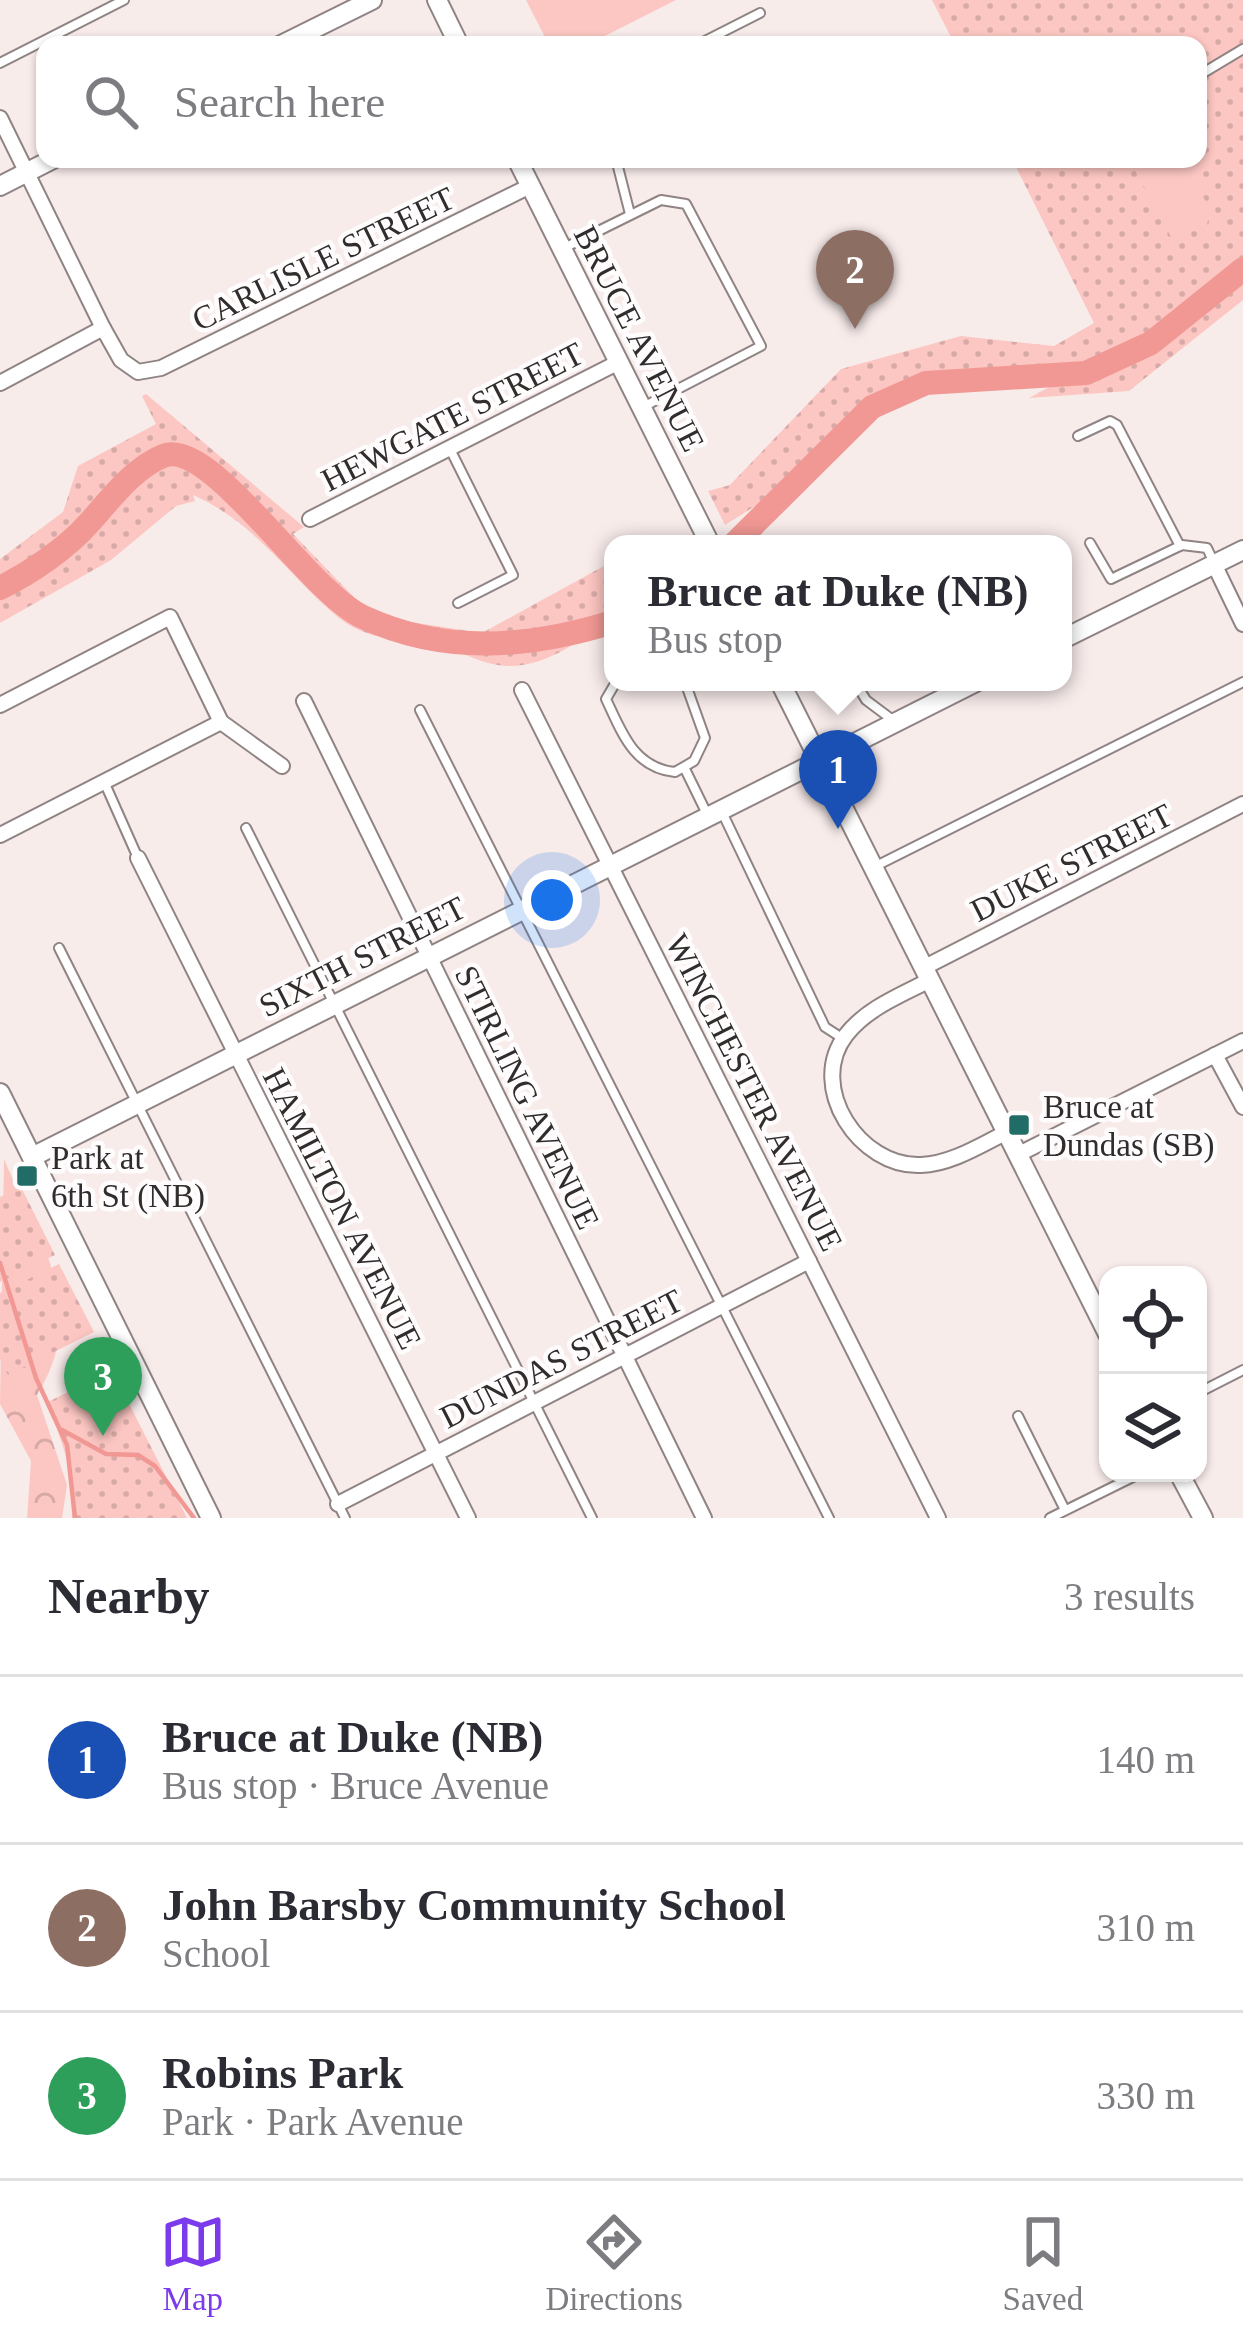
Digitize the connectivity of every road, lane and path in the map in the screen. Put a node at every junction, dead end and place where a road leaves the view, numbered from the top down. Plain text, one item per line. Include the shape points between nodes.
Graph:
1 (124, 0) edge
2 (372, 0) edge
3 (437, 0) edge
4 (760, 13) dead end
5 (54, 36) edge
6 (299, 36) edge
7 (455, 36) edge
8 (715, 36) edge
9 (36, 45) edge
10 (1243, 49) edge
11 (0, 64) edge
12 (1207, 71) edge
13 (0, 118) edge
14 (36, 167) edge
15 (521, 168) edge
16 (618, 168) edge
17 (26, 172) junction
18 (0, 186) edge
19 (530, 186) junction
20 (630, 214) junction
21 (561, 250) junction
22 (103, 328) junction
23 (619, 362) junction
24 (0, 383) edge
25 (642, 407) junction
26 (1078, 436) dead end
27 (450, 448) junction
28 (310, 519) dead end
29 (706, 535) edge
30 (1090, 543) dead end
31 (1180, 546) junction
32 (1243, 550) edge
33 (1214, 564) junction
34 (458, 603) dead end
35 (1243, 624) edge
36 (1072, 635) edge
37 (1243, 682) edge
38 (522, 690) dead end
39 (611, 691) edge
40 (688, 691) edge
41 (784, 691) edge
42 (860, 691) edge
43 (952, 691) edge
44 (304, 700) dead end
45 (0, 705) edge
46 (420, 710) dead end
47 (221, 722) junction
48 (894, 723) junction
49 (819, 760) junction
50 (282, 766) dead end
51 (685, 769) junction
52 (106, 786) junction
53 (1243, 804) edge
54 (714, 812) junction
55 (246, 828) dead end
56 (0, 835) edge
57 (138, 858) joint
58 (610, 863) junction
59 (873, 868) junction
60 (519, 910) junction
61 (58, 948) dead end
62 (429, 956) junction
63 (927, 974) junction
64 (336, 1003) junction
65 (843, 1039) junction
66 (1243, 1041) edge
67 (236, 1054) junction
68 (1216, 1054) junction
69 (0, 1093) edge
70 (135, 1104) junction
71 (1243, 1107) edge
72 (1007, 1132) junction
73 (1016, 1155) junction
74 (32, 1157) junction
75 (809, 1261) junction
76 (722, 1306) junction
77 (1099, 1316) edge
78 (624, 1356) junction
79 (1243, 1370) edge
80 (1207, 1388) edge
81 (534, 1402) junction
82 (1018, 1416) dead end
83 (435, 1453) junction
84 (1123, 1482) edge
85 (1184, 1482) edge
86 (1065, 1510) junction
87 (342, 1511) edge
88 (211, 1518) edge
89 (468, 1518) edge
90 (592, 1518) edge
91 (704, 1518) edge
92 (829, 1518) edge
93 (938, 1518) edge
94 (1050, 1518) edge
95 (1203, 1518) edge

1 - 5 lane
2 - 6 street
3 - 7 street
4 - 8 lane
9 - 11 lane
10 - 12 lane
13 - 17 street
14 - 17 street
15 - 19 street, BRUCE AVENUE
16 - 20 lane
17 - 18 street
17 - 22 street
19 - 21 street, BRUCE AVENUE
19 - 22 street, CARLISLE STREET via 161,368 138,372
20 - 21 lane
20 - 25 lane via 661,200 686,204 760,346
21 - 23 street, BRUCE AVENUE
22 - 24 street
23 - 25 street, BRUCE AVENUE
23 - 27 street, HEWGATE STREET
25 - 29 street, BRUCE AVENUE
26 - 31 lane via 1117,425
27 - 28 street, HEWGATE STREET
27 - 34 lane via 513,575
30 - 31 lane via 1111,579
31 - 33 lane via 1202,544
32 - 33 street
33 - 35 street
33 - 36 street
37 - 59 lane
38 - 58 street, WINCHESTER AVENUE
39 - 51 lane via 606,699 634,752 657,769
40 - 51 lane via 705,738
41 - 49 street
42 - 48 lane
43 - 48 street, SIXTH STREET
44 - 62 street, STIRLING AVENUE
45 - 47 street via 170,616
46 - 60 lane
47 - 50 street
47 - 52 street
48 - 49 street, SIXTH STREET
49 - 54 street, SIXTH STREET
49 - 59 street
51 - 54 lane
52 - 56 street
52 - 57 lane
53 - 63 street, DUKE STREET
54 - 58 street, SIXTH STREET
54 - 65 lane via 825,1027
55 - 64 lane
57 - 67 street, HAMILTON AVENUE
58 - 60 street, SIXTH STREET
58 - 75 street, WINCHESTER AVENUE
59 - 63 street
60 - 62 street, SIXTH STREET
60 - 76 lane
61 - 70 lane
62 - 64 street, SIXTH STREET
62 - 78 street, STIRLING AVENUE
63 - 65 street
63 - 72 street
64 - 67 street, SIXTH STREET
64 - 81 lane
65 - 72 street via 832,1070 835,1096 855,1135 880,1158 938,1162
66 - 68 street
67 - 70 street, SIXTH STREET
67 - 83 street, HAMILTON AVENUE
68 - 71 street
68 - 73 street
69 - 74 street
70 - 74 street, SIXTH STREET
70 - 87 lane
72 - 73 street
73 - 77 street
74 - 88 street
75 - 76 street, DUNDAS STREET
75 - 93 street, WINCHESTER AVENUE
76 - 78 street, DUNDAS STREET
76 - 92 lane
78 - 81 street, DUNDAS STREET
78 - 91 street, STIRLING AVENUE
79 - 80 lane
81 - 83 street, DUNDAS STREET
81 - 90 lane
82 - 86 lane
83 - 87 street, DUNDAS STREET
83 - 89 street, HAMILTON AVENUE
84 - 86 lane
85 - 95 street
86 - 94 lane

